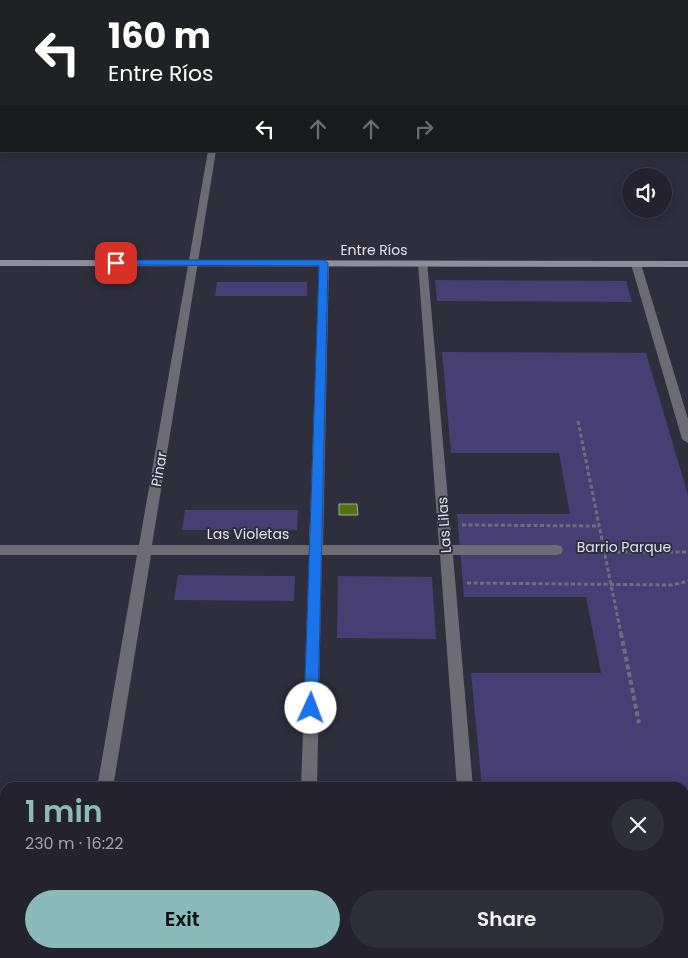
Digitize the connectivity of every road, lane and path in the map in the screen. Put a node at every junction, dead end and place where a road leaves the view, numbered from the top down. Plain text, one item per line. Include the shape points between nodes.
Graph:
1 (212, 152) edge
2 (0, 262) edge
3 (194, 263) junction
4 (324, 263) junction
5 (424, 264) junction
6 (636, 264) junction
7 (688, 264) edge
8 (578, 421) dead end
9 (688, 439) edge
10 (445, 525) junction
11 (599, 526) junction
12 (0, 550) edge
13 (145, 550) junction
14 (316, 550) junction
15 (446, 550) junction
16 (556, 550) dead end
17 (604, 552) junction
18 (688, 552) edge
19 (688, 581) edge
20 (449, 583) junction
21 (611, 584) junction
22 (639, 723) dead end
23 (107, 782) edge
24 (309, 782) edge
25 (466, 782) edge

1 - 3 street, Pinar
2 - 3 street, Entre Ríos
3 - 4 street, Entre Ríos
3 - 13 street, Pinar
4 - 5 street, Entre Ríos
4 - 14 street
5 - 6 street, Entre Ríos
5 - 10 street, Las Lilas
6 - 7 street, Entre Ríos
6 - 9 street
8 - 11 path
10 - 11 path
10 - 15 street, Las Lilas
11 - 17 path
12 - 13 street, Las Violetas
13 - 14 street, Las Violetas
13 - 23 street, Pinar
14 - 15 street, Las Violetas
14 - 24 street
15 - 16 street, Las Violetas
15 - 20 street, Las Lilas
17 - 18 path
17 - 21 path
19 - 21 path via 679,584
20 - 21 path
20 - 25 street, Las Lilas
21 - 22 path

